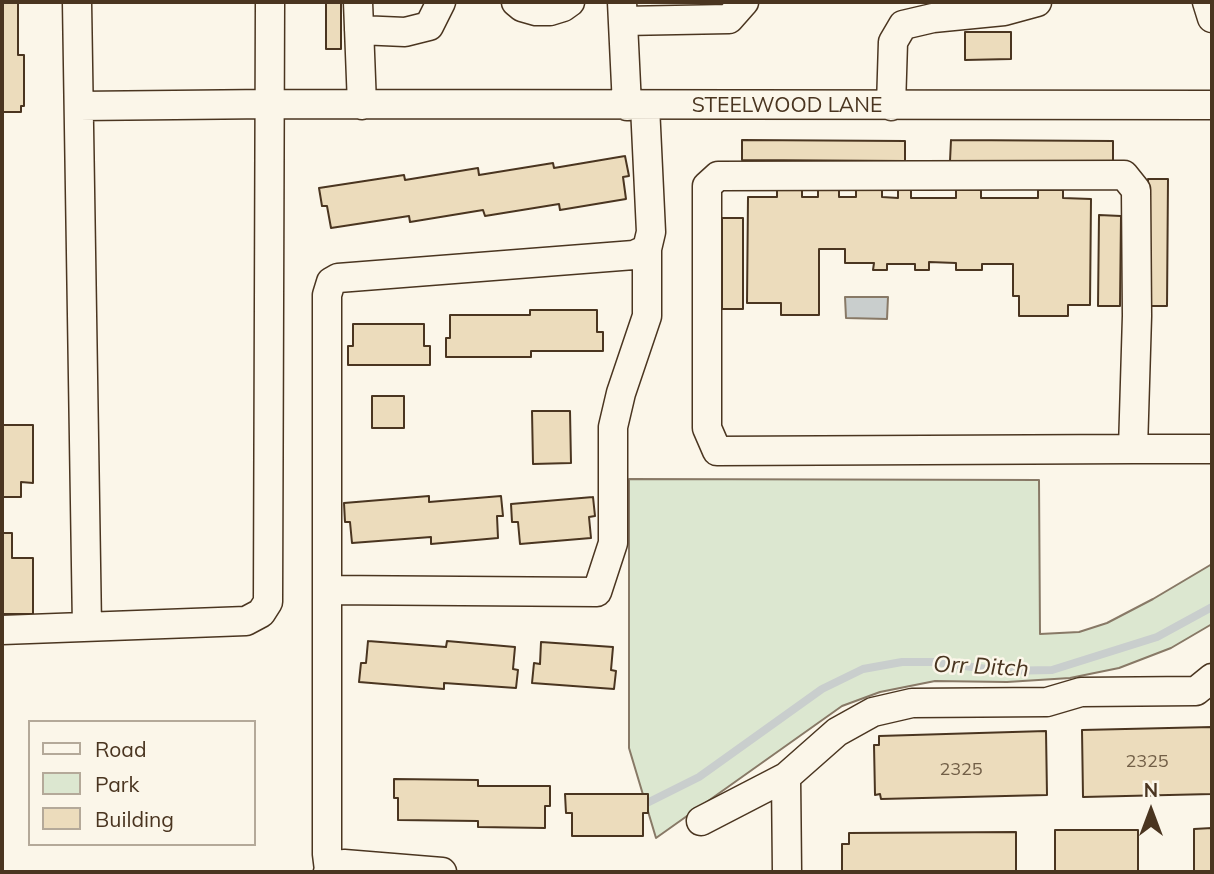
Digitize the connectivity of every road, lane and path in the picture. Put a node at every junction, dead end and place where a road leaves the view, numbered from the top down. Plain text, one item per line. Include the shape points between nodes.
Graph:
1 (77, 2) edge
2 (270, 2) edge
3 (358, 2) edge
4 (441, 2) edge
5 (516, 2) edge
6 (570, 2) edge
7 (744, 2) edge
8 (1037, 2) edge
9 (1207, 2) edge
10 (622, 11) edge
11 (1212, 18) edge
12 (359, 30) junction
13 (270, 104) junction
14 (362, 105) junction
15 (1212, 105) edge
16 (79, 106) junction
17 (636, 106) junction
18 (891, 106) junction
19 (647, 250) junction
20 (1133, 449) junction
21 (1212, 449) edge
22 (327, 590) junction
23 (87, 627) junction
24 (2, 631) edge
25 (1207, 687) edge
26 (786, 776) junction
27 (701, 821) dead end
28 (328, 871) edge
29 (442, 872) edge
30 (787, 872) edge

1 - 16 street
2 - 13 street
3 - 12 street
4 - 12 street via 429,26 405,32
5 - 6 street via 550,11
7 - 10 street via 729,19
8 - 18 street via 903,26 893,43
9 - 11 street
10 - 17 street
12 - 14 street
13 - 14 street, STEELWOOD LANE
13 - 16 street, STEELWOOD LANE
13 - 23 street via 268,602 261,613 246,621
14 - 17 street, STEELWOOD LANE
15 - 18 street, STEELWOOD LANE
16 - 23 street
17 - 18 street, STEELWOOD LANE
17 - 19 street via 651,232
19 - 22 street via 647,316 612,427 612,543 597,592
19 - 22 street via 634,255 331,282 327,295
20 - 20 street via 717,451 708,428 708,186 718,176 1124,175 1136,190
20 - 21 street
22 - 28 street
23 - 24 street
25 - 26 street via 1081,692 1047,702 912,703 873,712 837,732
26 - 27 street
26 - 30 street
28 - 29 street via 344,864

